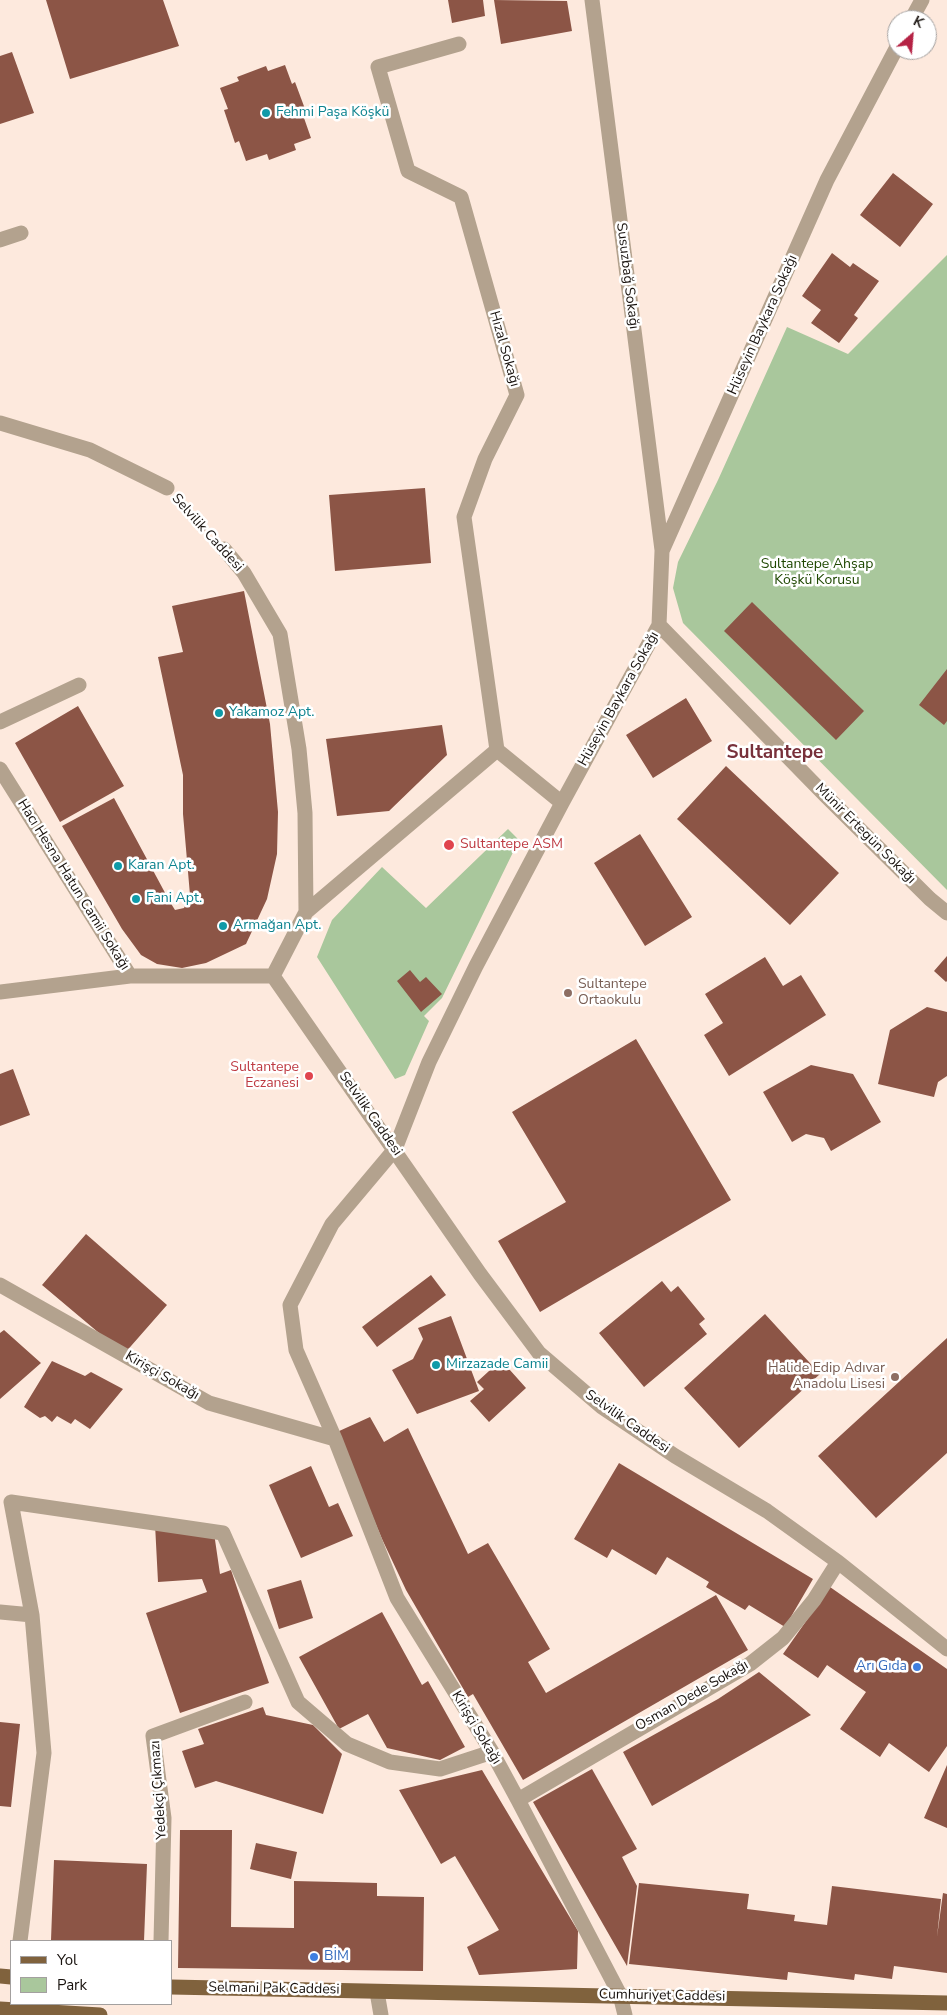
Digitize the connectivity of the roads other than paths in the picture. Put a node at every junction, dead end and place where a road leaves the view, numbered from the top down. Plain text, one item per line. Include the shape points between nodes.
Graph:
1 (592, 0) edge
2 (459, 44) dead end
3 (890, 60) edge
4 (21, 233) dead end
5 (0, 240) edge
6 (0, 423) edge
7 (167, 488) road end
8 (224, 549) road end
9 (662, 551) junction
10 (659, 625) junction
11 (78, 685) dead end
12 (0, 722) edge
13 (497, 750) junction
14 (0, 768) edge
15 (562, 803) junction
16 (306, 912) junction
17 (947, 913) edge
18 (130, 976) junction
19 (273, 976) junction
20 (0, 992) edge
21 (395, 1149) junction
22 (0, 1285) edge
23 (335, 1439) junction
24 (838, 1562) junction
25 (0, 1612) edge
26 (32, 1615) junction
27 (947, 1649) edge
28 (245, 1702) dead end
29 (492, 1752) junction
30 (518, 1800) junction
31 (20, 1940) edge
32 (161, 1940) edge
33 (172, 1987) edge
34 (378, 1992) junction
35 (620, 1995) junction
36 (947, 2002) edge
37 (0, 2009) edge
38 (100, 2015) edge
39 (381, 2015) edge
40 (625, 2015) edge

1 - 9 street, Susuzbağ Sokağı
2 - 13 street, Hızal Sokağı via 378,67 408,171 461,197 517,395 485,459 464,517
3 - 9 street, Hüseyin Baykara Sokağı via 827,180
4 - 5 street
6 - 7 street, Selvilik Caddesi via 90,450
8 - 16 street, Selvilik Caddesi via 244,573 280,634 299,749 305,813
9 - 10 street, Hüseyin Baykara Sokağı
10 - 15 street, Hüseyin Baykara Sokağı
10 - 17 street, Münir Ertegün Sokağı via 825,795
11 - 12 street
13 - 15 street
13 - 16 street
14 - 18 street, Hacı Hesna Hatun Camii Sokağı
15 - 21 street, Hüseyin Baykara Sokağı via 429,1062
16 - 19 street, Selvilik Caddesi
18 - 19 street
18 - 20 street
19 - 21 street, Selvilik Caddesi
21 - 23 street, Kirişçi Sokağı via 332,1224 290,1305 296,1350
21 - 24 street, Selvilik Caddesi via 480,1274 539,1353 602,1407 675,1456 767,1511
22 - 23 street, Kirişçi Sokağı via 209,1403
23 - 29 street, Kirişçi Sokağı via 397,1598
24 - 27 street, Selvilik Caddesi
24 - 30 street, Osman Dede Sokağı via 814,1600 783,1638 750,1664
25 - 26 street
26 - 29 street via 11,1502 223,1532 298,1702 347,1744 390,1762 440,1769
26 - 31 street via 44,1752
28 - 32 street, Yedekçi Çıkmazı via 153,1736 164,1818
29 - 30 street, Kirişçi Sokağı
30 - 35 street, Kirişçi Sokağı
33 - 34 main road, Selmani Pak Caddesi
34 - 35 main road, Cumhuriyet Caddesi
34 - 39 street
35 - 36 main road, Cumhuriyet Caddesi
35 - 40 street, Kirişçi Sokağı
37 - 38 main road

